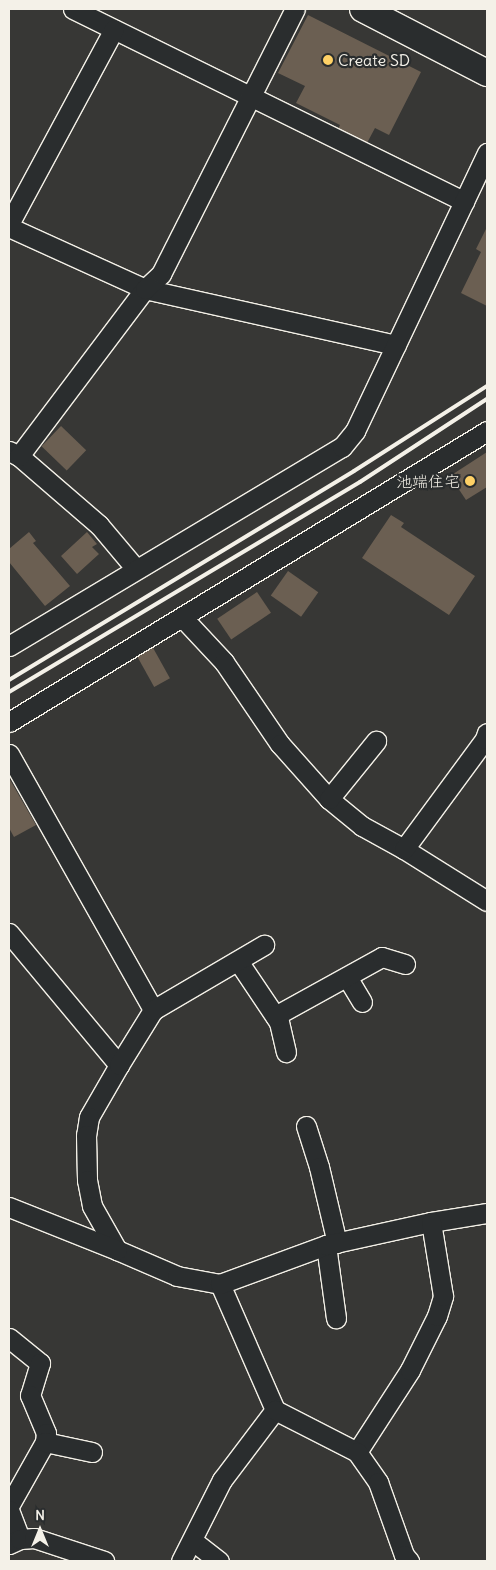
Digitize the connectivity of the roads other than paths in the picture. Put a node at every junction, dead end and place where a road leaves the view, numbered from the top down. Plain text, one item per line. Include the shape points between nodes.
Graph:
1 (73, 9) edge
2 (295, 9) edge
3 (363, 9) edge
4 (114, 29) junction
5 (487, 73) edge
6 (251, 97) junction
7 (487, 153) edge
8 (464, 202) junction
9 (9, 226) edge
10 (145, 289) junction
11 (396, 345) junction
12 (487, 431) edge
13 (14, 453) edge
14 (136, 570) junction
15 (182, 617) junction
16 (9, 646) edge
17 (9, 722) edge
18 (487, 733) edge
19 (376, 741) dead end
20 (9, 754) edge
21 (329, 800) junction
22 (404, 849) junction
23 (487, 901) edge
24 (9, 933) edge
25 (264, 945) dead end
26 (238, 961) junction
27 (405, 964) dead end
28 (347, 977) junction
29 (362, 1002) dead end
30 (153, 1010) junction
31 (275, 1016) junction
32 (286, 1052) dead end
33 (119, 1065) junction
34 (306, 1126) dead end
35 (9, 1207) edge
36 (487, 1213) edge
37 (430, 1222) junction
38 (332, 1244) junction
39 (117, 1250) junction
40 (220, 1284) junction
41 (336, 1318) dead end
42 (9, 1338) edge
43 (275, 1410) junction
44 (45, 1442) junction
45 (92, 1452) dead end
46 (357, 1452) junction
47 (9, 1506) edge
48 (9, 1510) edge
49 (193, 1541) junction
50 (14, 1542) edge
51 (104, 1561) edge
52 (181, 1561) edge
53 (219, 1561) edge
54 (409, 1561) edge

1 - 4 street
2 - 6 street
3 - 5 street
4 - 6 street
4 - 9 street
6 - 8 street
6 - 10 street via 161,274
7 - 8 street
8 - 11 street
9 - 10 street
10 - 11 street
10 - 13 street
11 - 14 street via 355,431 342,447
12 - 15 street
13 - 14 street via 99,525
14 - 16 street
15 - 17 street
15 - 21 street via 224,662 280,744
18 - 22 street
19 - 21 street
20 - 30 street
21 - 22 street via 362,826
22 - 23 street
24 - 33 street
25 - 26 street
26 - 30 street
26 - 31 street
27 - 28 street via 382,957
28 - 29 street
28 - 31 street
30 - 33 street
31 - 32 street
33 - 39 street via 90,1117 86,1135 87,1180 92,1206
34 - 38 street via 319,1167
35 - 39 street
36 - 37 street
37 - 38 street
37 - 46 street via 443,1296 437,1316 410,1370
38 - 40 street
38 - 41 street
39 - 40 street via 178,1276
40 - 43 street
42 - 44 street via 36,1349 40,1363 30,1395 46,1434
43 - 46 street
43 - 49 street via 210,1499
44 - 45 street
44 - 47 street
46 - 54 street via 378,1482
48 - 50 street
49 - 52 street
49 - 53 street
50 - 51 street via 34,1538

